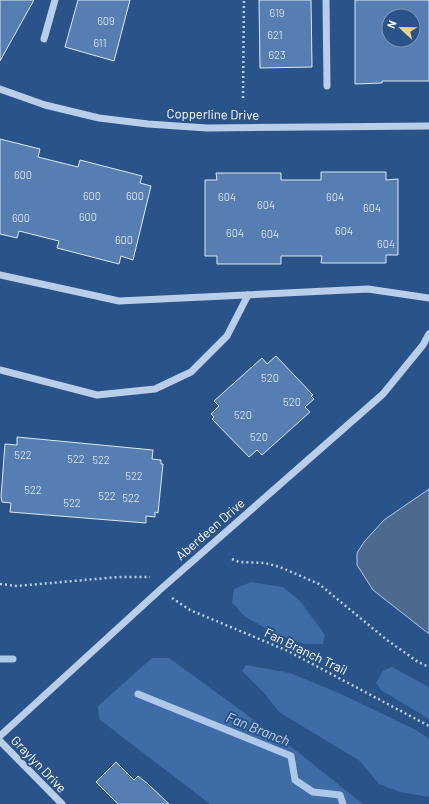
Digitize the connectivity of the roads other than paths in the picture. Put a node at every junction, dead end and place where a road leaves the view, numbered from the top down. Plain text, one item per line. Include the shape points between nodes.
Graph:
1 (55, 0) edge
2 (326, 0) edge
3 (44, 38) dead end
4 (327, 86) dead end
5 (0, 90) edge
6 (429, 126) edge
7 (0, 275) edge
8 (248, 295) junction
9 (429, 298) edge
10 (429, 334) edge
11 (0, 370) edge
12 (0, 736) edge
13 (0, 741) edge
14 (62, 804) edge

1 - 3 street
2 - 4 street
5 - 6 street, Copperline Drive via 45,105 99,118 148,124 207,128
7 - 8 street via 119,301
8 - 9 street via 368,288
8 - 11 street via 227,336 191,372 156,389 97,395
10 - 12 street, Aberdeen Drive via 383,394 162,588
13 - 14 street, Graylyn Drive

